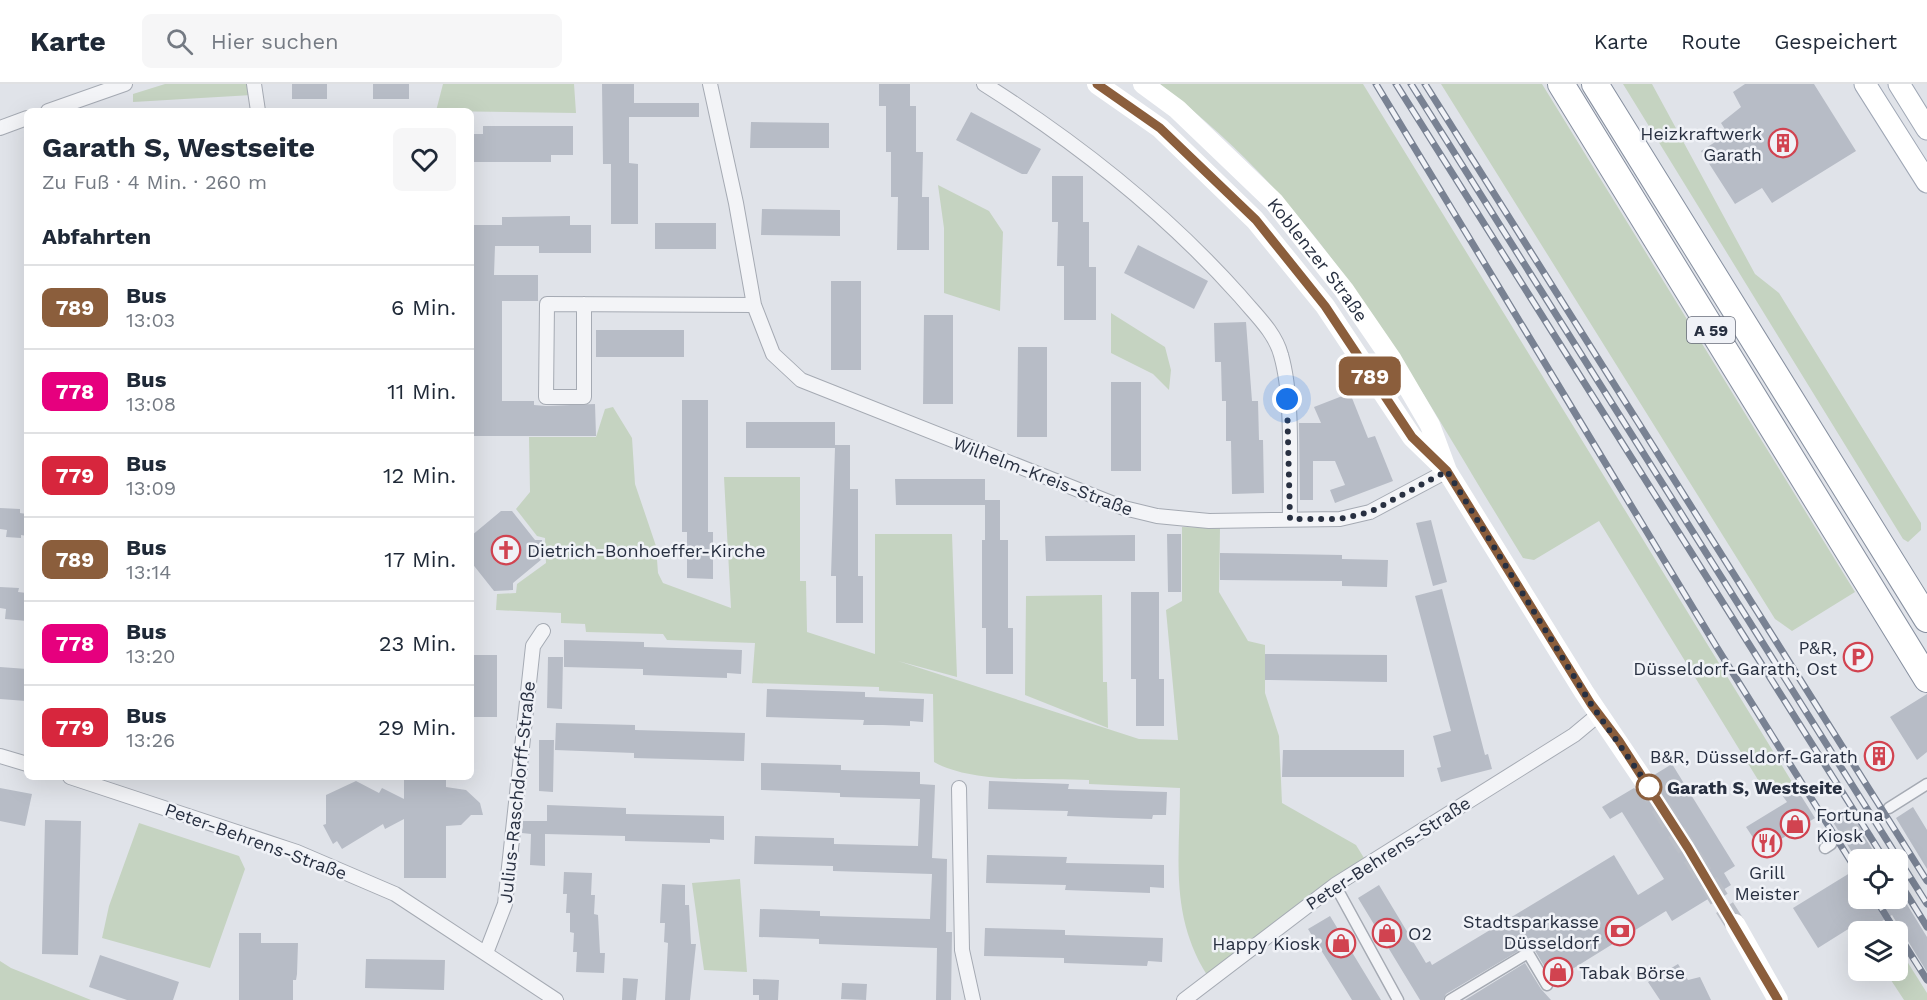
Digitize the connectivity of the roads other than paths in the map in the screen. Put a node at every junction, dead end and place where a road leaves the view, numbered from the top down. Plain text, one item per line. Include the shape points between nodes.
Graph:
1 (125, 84) edge
2 (254, 84) edge
3 (710, 84) edge
4 (984, 84) edge
5 (1097, 84) edge
6 (1143, 84) edge
7 (1560, 84) edge
8 (1596, 84) edge
9 (1866, 84) edge
10 (1899, 84) edge
11 (57, 108) edge
12 (258, 108) edge
13 (24, 119) edge
14 (0, 128) edge
15 (1927, 129) edge
16 (1927, 182) edge
17 (584, 304) junction
18 (754, 305) junction
19 (1447, 471) junction
20 (1290, 519) junction
21 (1927, 619) edge
22 (543, 631) dead end
23 (1927, 679) edge
24 (1598, 715) junction
25 (0, 756) edge
26 (24, 763) edge
27 (80, 780) edge
28 (1644, 781) tunnel mouth
29 (1927, 784) edge
30 (959, 788) dead end
31 (1889, 808) tunnel mouth
32 (1335, 885) junction
33 (1735, 924) tunnel mouth
34 (486, 953) junction
35 (1547, 985) dead end
36 (556, 1000) edge
37 (973, 1000) edge
38 (1184, 1000) edge
39 (1398, 1000) edge
40 (1450, 1000) edge
41 (1778, 1000) edge

1 - 11 street
2 - 12 street
3 - 18 street, Wilhelm-Kreis-Straße
4 - 20 street via 1137,194 1208,261 1267,328 1281,355 1286,384
5 - 19 main road, Koblenzer Straße via 1160,128 1256,220 1325,306 1412,437
6 - 19 main road, Koblenzer Straße via 1177,109 1274,202 1316,255 1392,360 1430,425
7 - 23 highway, A 59
8 - 21 highway, A 59
9 - 16 main road
10 - 15 main road
13 - 14 street
17 - 17 street via 547,304 546,397 584,398
17 - 18 street
18 - 20 street, Wilhelm-Kreis-Straße via 773,354 788,371 825,391 1142,513 1209,521
19 - 20 street, Wilhelm-Kreis-Straße via 1370,512 1340,519
19 - 24 main road, Koblenzer Straße
22 - 34 street, Julius-Raschdorff-Straße via 533,646 505,904
24 - 28 main road, Koblenzer Straße
24 - 32 street, Peter-Behrens-Straße via 1564,741
25 - 26 street
27 - 34 street, Peter-Behrens-Straße via 297,852 395,894
29 - 31 street
30 - 37 street via 962,951
32 - 38 street, Peter-Behrens-Straße
32 - 39 street
33 - 41 main road
34 - 36 street, Peter-Behrens-Straße
35 - 40 street via 1528,953

